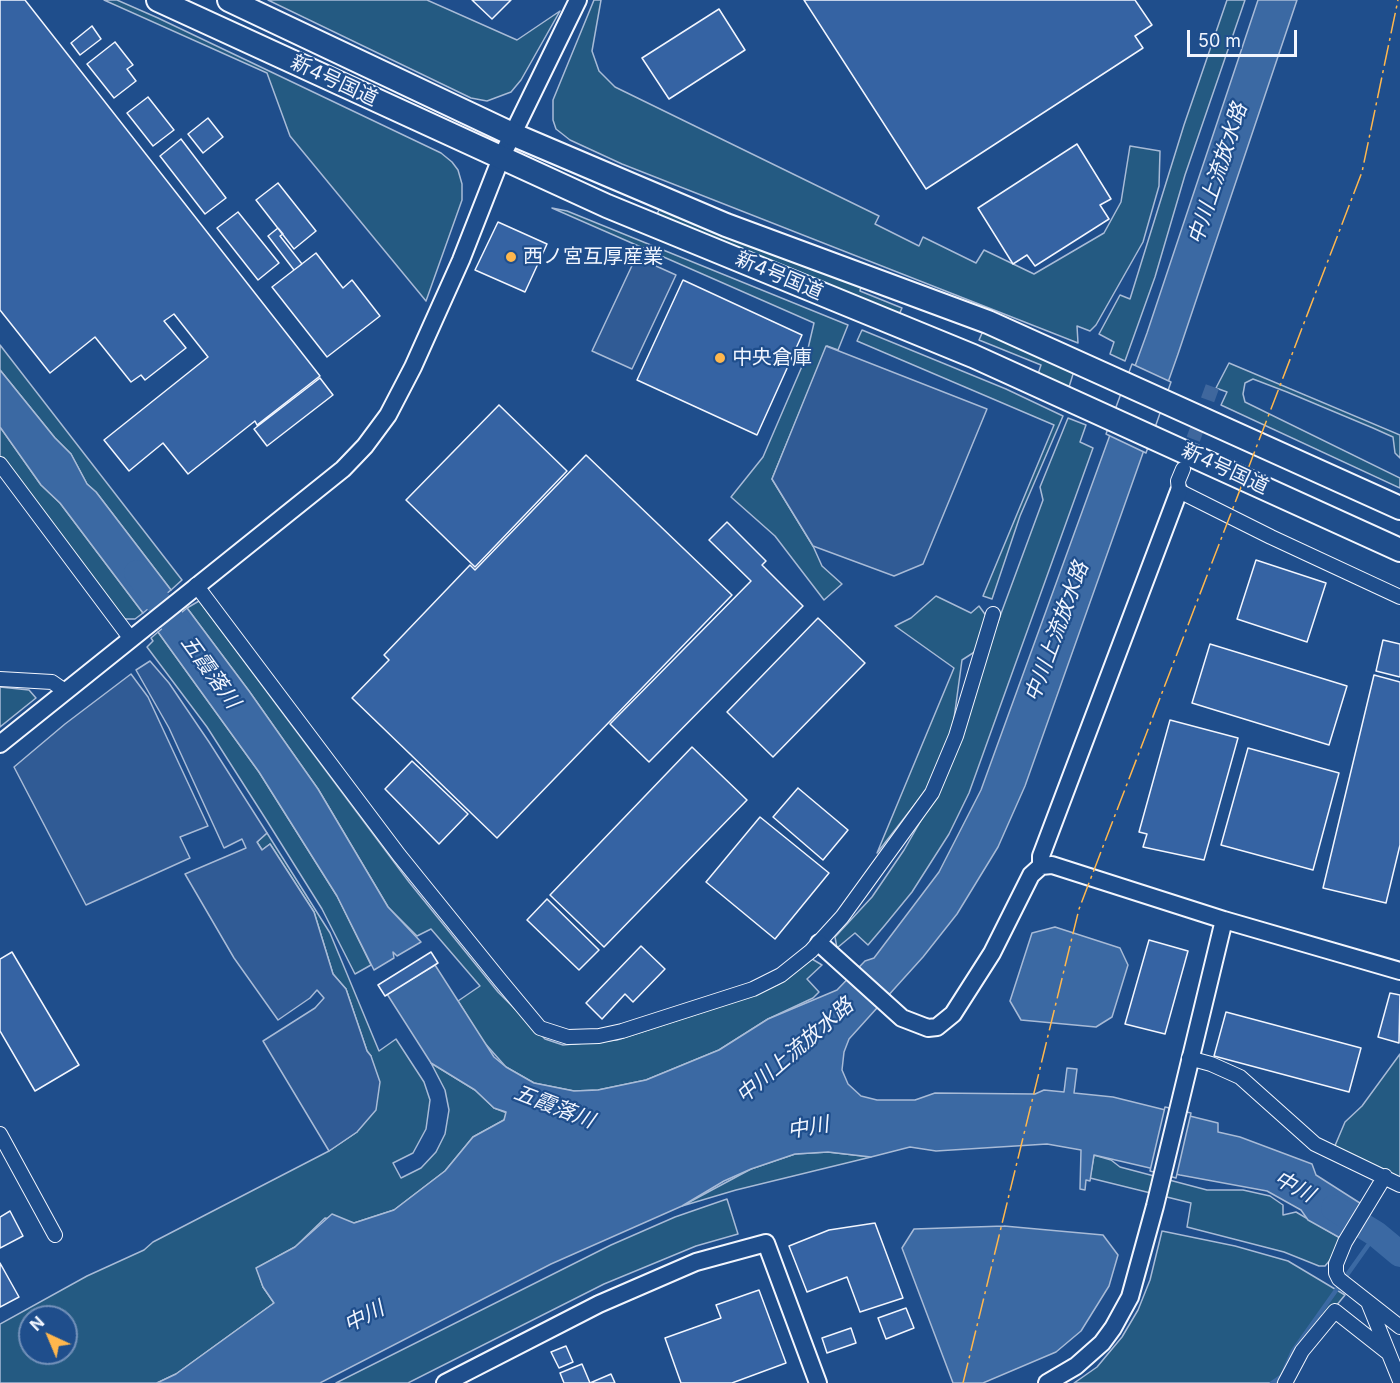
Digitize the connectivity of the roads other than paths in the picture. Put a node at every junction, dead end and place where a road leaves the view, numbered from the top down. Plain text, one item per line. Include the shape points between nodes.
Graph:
1 (159, 0) edge
2 (229, 0) edge
3 (578, 0) edge
4 (513, 134) junction
5 (501, 158) junction
6 (0, 464) edge
7 (1183, 469) tunnel mouth
8 (1179, 490) junction
9 (1400, 508) edge
10 (1400, 550) edge
11 (190, 590) junction
12 (1400, 597) edge
13 (993, 614) dead end
14 (137, 634) junction
15 (0, 679) edge
16 (65, 690) junction
17 (0, 744) edge
18 (1041, 866) junction
19 (1224, 920) junction
20 (825, 949) junction
21 (1400, 971) edge
22 (1190, 1058) junction
23 (0, 1134) edge
24 (1384, 1176) junction
25 (1400, 1185) edge
26 (55, 1235) dead end
27 (1368, 1302) junction
28 (1400, 1327) edge
29 (1387, 1352) junction
30 (1400, 1381) edge
31 (446, 1383) edge
32 (818, 1383) edge
33 (1047, 1383) edge
34 (1285, 1383) edge

1 - 5 highway, 新4号国道
2 - 4 highway, 新4号国道
3 - 4 street
4 - 5 street
4 - 9 highway, 新4号国道 via 726,225 988,322
5 - 10 highway, 新4号国道 via 1092,408
5 - 11 street via 414,367 388,415 343,469
6 - 14 street
7 - 8 street
8 - 12 street
8 - 18 street via 1041,856
11 - 14 street
11 - 20 street via 540,1028 568,1037 622,1031 753,989
13 - 20 street via 956,736 932,793 842,917
14 - 16 street
15 - 16 street via 52,682
16 - 17 street
18 - 19 street via 1052,865
18 - 20 street via 1031,875 992,953 953,1014 937,1027 928,1028 902,1018
19 - 21 street
19 - 22 street
22 - 24 street via 1240,1077 1314,1144
22 - 33 street via 1130,1297 1113,1328 1086,1358
23 - 26 street
24 - 25 street
24 - 27 street via 1336,1264 1339,1279
27 - 28 street
27 - 29 street
29 - 30 street
29 - 34 street via 1335,1311 1302,1351
31 - 32 street via 599,1304 696,1262 766,1243

